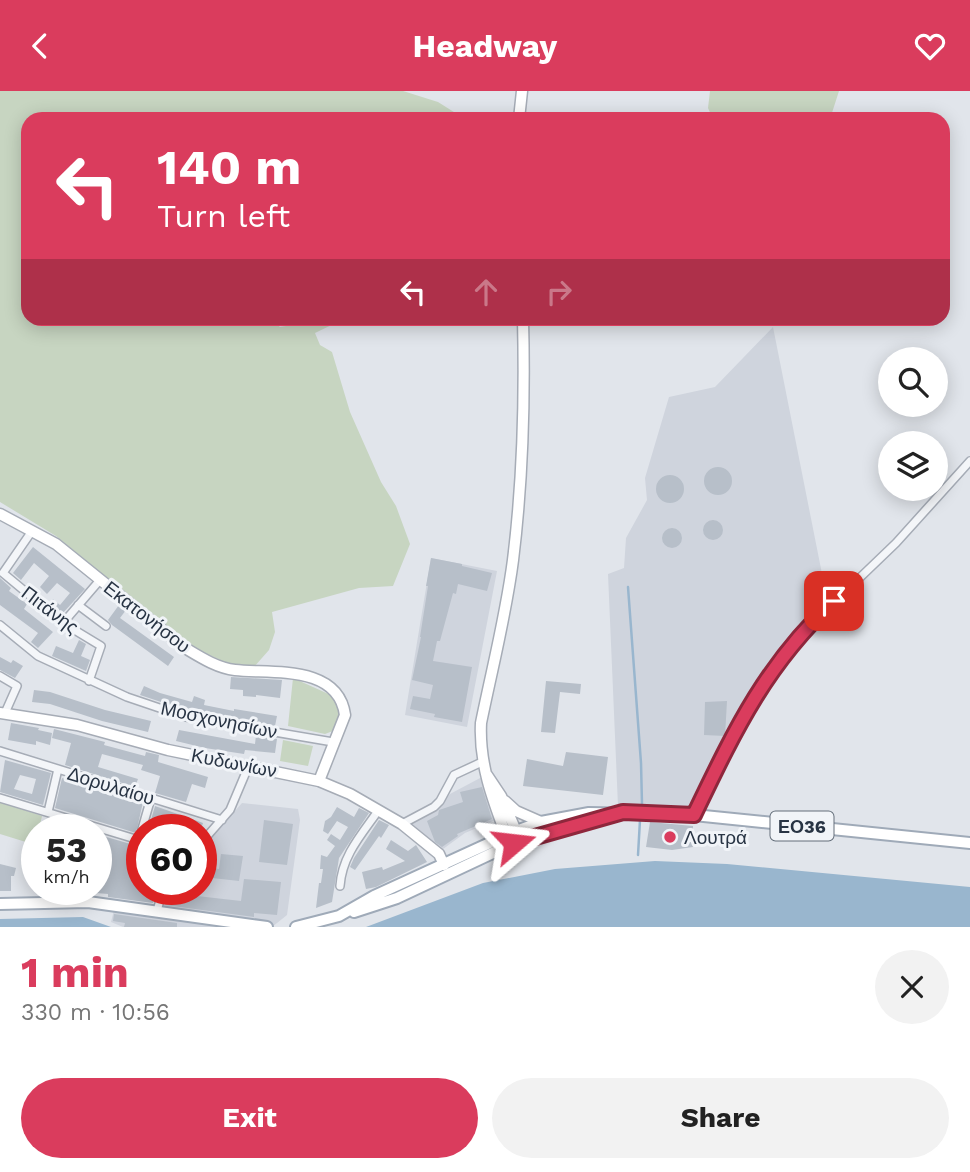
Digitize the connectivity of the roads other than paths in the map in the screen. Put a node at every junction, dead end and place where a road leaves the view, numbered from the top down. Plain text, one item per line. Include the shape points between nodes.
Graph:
1 (522, 91) edge
2 (520, 112) edge
3 (523, 326) edge
4 (970, 461) edge
5 (0, 513) edge
6 (32, 531) junction
7 (100, 580) junction
8 (78, 605) junction
9 (63, 623) junction
10 (0, 626) edge
11 (106, 626) dead end
12 (0, 676) edge
13 (89, 681) junction
14 (3, 713) edge
15 (333, 742) junction
16 (1, 751) edge
17 (249, 765) junction
18 (484, 767) junction
19 (58, 769) junction
20 (319, 781) junction
21 (501, 796) junction
22 (151, 797) junction
23 (0, 798) edge
24 (378, 811) junction
25 (48, 812) junction
26 (623, 812) junction
27 (54, 814) edge
28 (146, 814) edge
29 (694, 815) junction
30 (222, 820) junction
31 (541, 822) junction
32 (402, 824) junction
33 (217, 825) edge
34 (512, 836) junction
35 (970, 843) edge
36 (444, 865) junction
37 (340, 886) dead end
38 (0, 904) edge
39 (21, 904) edge
40 (111, 905) edge
41 (159, 905) edge
42 (158, 911) junction
43 (339, 916) junction
44 (267, 927) edge
45 (296, 927) edge

1 - 2 street
3 - 18 street via 525,414 519,502 506,601 481,723
4 - 29 street via 783,656 746,712
5 - 6 street, Εκατονήσου
6 - 7 street, Εκατονήσου
6 - 9 street, Πιτάνης via 3,573
7 - 8 street
7 - 15 street, Εκατονήσου via 185,648 208,660 233,670 301,674 332,689 344,705 345,715
8 - 9 street
8 - 11 street
9 - 13 street, Πιτάνης via 101,646
10 - 13 street, Μοσχονησίων via 38,656
12 - 14 street via 17,686
13 - 15 street, Μοσχονησίων via 186,717
14 - 17 street, Κυδωνίων via 76,725 168,753
15 - 20 street
16 - 19 street, Δορυλαίου
17 - 20 street, Κυδωνίων
17 - 30 street
18 - 21 street
18 - 32 street via 454,775 434,807
18 - 34 street via 488,787
19 - 22 street, Δορυλαίου
19 - 25 street
20 - 24 street, Κυδωνίων
21 - 31 street via 516,811
21 - 34 street
22 - 28 street
22 - 30 street, Δορυλαίου
23 - 25 street
24 - 32 street, Κυδωνίων
24 - 37 street via 345,859
25 - 27 street
26 - 29 main road, ΕΟ36
26 - 31 main road, ΕΟ36
26 - 34 main road, ΕΟ36
29 - 35 main road, ΕΟ36
30 - 33 street
31 - 34 main road, ΕΟ36
32 - 36 street, Κυδωνίων via 439,854
34 - 36 main road, ΕΟ36
34 - 43 main road, ΕΟ36 via 397,898
36 - 43 main road, ΕΟ36
38 - 39 main road
40 - 42 main road
41 - 42 street
42 - 44 main road
43 - 45 main road, ΕΟ36

